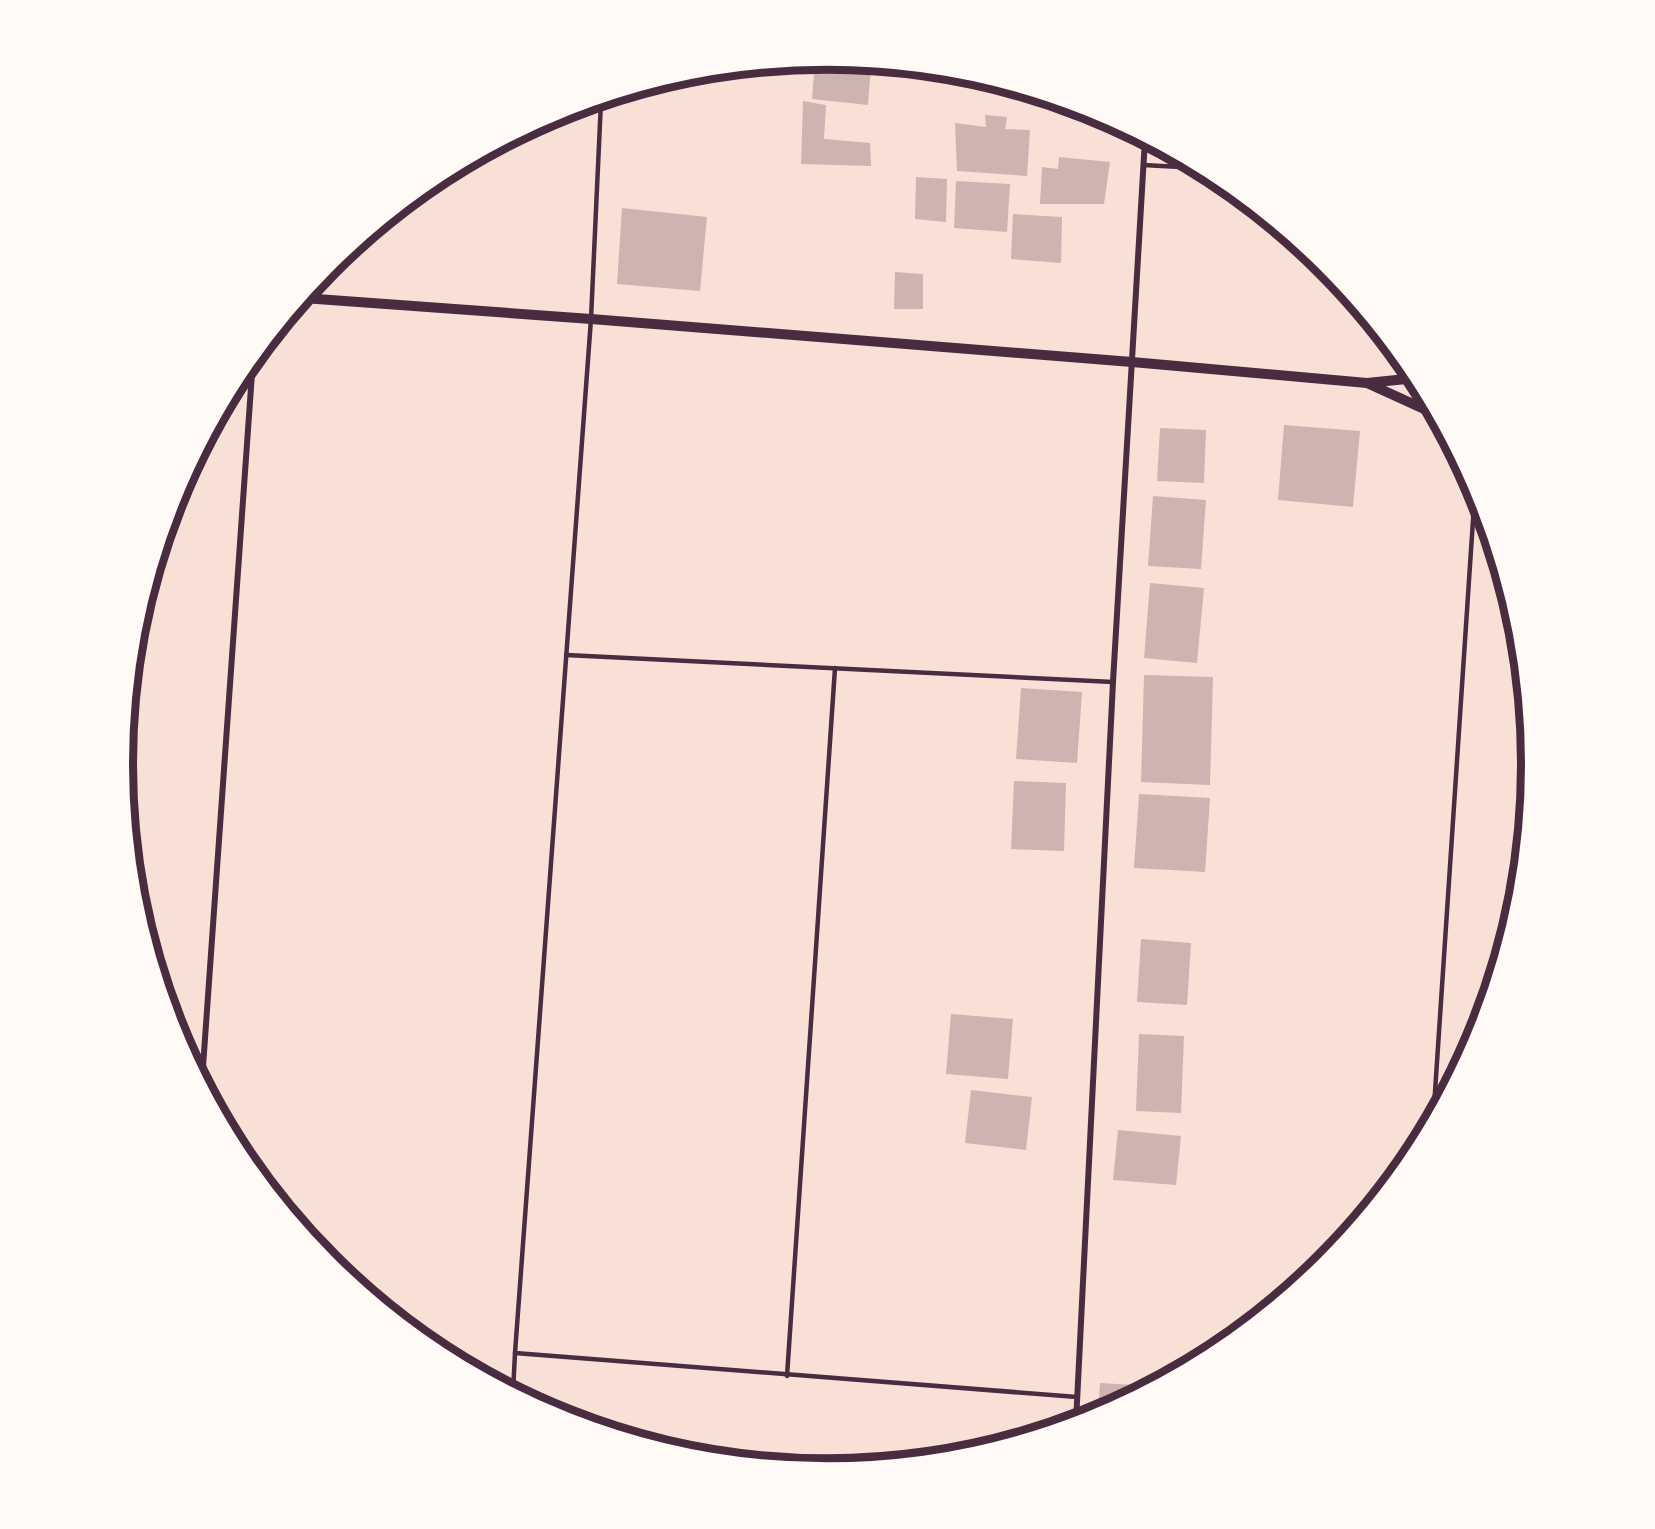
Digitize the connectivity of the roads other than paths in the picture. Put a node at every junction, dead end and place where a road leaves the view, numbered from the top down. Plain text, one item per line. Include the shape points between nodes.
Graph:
1 (601, 108) edge
2 (1144, 147) edge
3 (1143, 165) junction
4 (1181, 167) edge
5 (314, 299) edge
6 (591, 319) junction
7 (1132, 362) junction
8 (252, 377) edge
9 (1405, 379) edge
10 (1367, 383) junction
11 (1423, 409) edge
12 (1474, 513) edge
13 (566, 655) junction
14 (835, 668) junction
15 (1113, 682) junction
16 (203, 1067) edge
17 (1434, 1102) edge
18 (515, 1353) junction
19 (787, 1376) junction
20 (513, 1383) edge
21 (1077, 1397) junction
22 (1076, 1412) edge

1 - 6 lane
2 - 3 street
3 - 4 lane
3 - 7 street
5 - 6 street
6 - 7 street
6 - 13 lane
7 - 10 street
7 - 15 street
8 - 16 street
9 - 10 street
10 - 11 street
12 - 17 lane
13 - 14 lane
13 - 18 lane
14 - 15 lane
14 - 19 lane
15 - 21 street
18 - 19 lane
18 - 20 lane
19 - 21 lane
21 - 22 street

